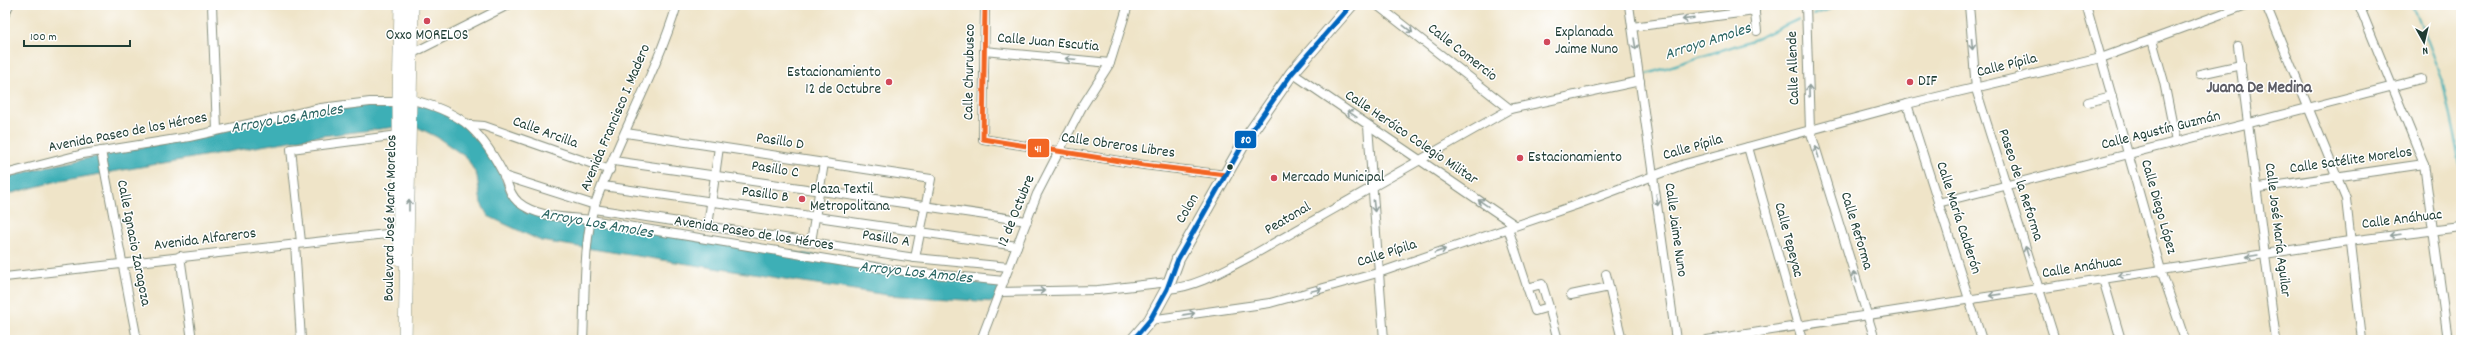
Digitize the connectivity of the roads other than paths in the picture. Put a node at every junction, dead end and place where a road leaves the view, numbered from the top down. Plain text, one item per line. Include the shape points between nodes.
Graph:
1 (9, 5) edge
2 (212, 5) edge
3 (401, 5) edge
4 (412, 5) edge
5 (508, 5) edge
6 (677, 5) edge
7 (985, 5) edge
8 (1128, 5) edge
9 (1351, 5) edge
10 (1377, 5) edge
11 (1629, 5) edge
12 (1806, 5) edge
13 (1969, 5) edge
14 (2086, 5) edge
15 (2246, 5) edge
16 (2266, 5) edge
17 (2359, 5) edge
18 (1754, 8) edge
19 (5, 14) edge
20 (1632, 27) junction
21 (1757, 31) dead end
22 (2152, 40) junction
23 (2238, 46) dead end
24 (984, 51) junction
25 (405, 56) junction
26 (2101, 58) junction
27 (1110, 63) junction
28 (2241, 65) junction
29 (1292, 73) junction
30 (2200, 74) dead end
31 (2421, 79) dead end
32 (1640, 81) junction
33 (2392, 87) junction
34 (1976, 89) junction
35 (2112, 96) junction
36 (404, 102) junction
37 (2088, 102) dead end
38 (1907, 104) junction
39 (1510, 109) junction
40 (2307, 109) junction
41 (2249, 123) junction
42 (470, 125) junction
43 (1368, 126) junction
44 (217, 130) junction
45 (1810, 130) junction
46 (402, 131) junction
47 (626, 133) junction
48 (982, 139) joint
49 (2176, 142) junction
50 (719, 147) junction
51 (1748, 147) junction
52 (1058, 151) junction
53 (102, 153) junction
54 (2129, 154) junction
55 (1419, 160) junction
56 (614, 161) junction
57 (824, 163) junction
58 (2424, 164) junction
59 (610, 170) junction
60 (5, 174) edge
61 (715, 175) junction
62 (1226, 175) junction
63 (1653, 175) junction
64 (504, 176) junction
65 (2337, 178) junction
66 (2005, 185) junction
67 (603, 186) junction
68 (1372, 187) junction
69 (2258, 188) junction
70 (820, 192) junction
71 (712, 202) junction
72 (1938, 203) junction
73 (594, 207) junction
74 (926, 207) junction
75 (816, 216) junction
76 (1026, 221) junction
77 (591, 222) junction
78 (708, 226) junction
79 (1511, 226) junction
80 (2461, 227) edge
81 (2434, 231) junction
82 (404, 232) junction
83 (920, 232) junction
84 (2349, 241) junction
85 (811, 242) junction
86 (298, 243) junction
87 (1017, 246) junction
88 (2266, 254) junction
89 (180, 256) junction
90 (915, 258) junction
91 (124, 264) junction
92 (1009, 267) junction
93 (2161, 270) junction
94 (1381, 272) junction
95 (1606, 274) dead end
96 (5, 277) edge
97 (2103, 279) junction
98 (1004, 281) junction
99 (1168, 285) junction
100 (1609, 287) junction
101 (1527, 288) junction
102 (2039, 289) junction
103 (1000, 292) junction
104 (1571, 295) dead end
105 (1969, 299) junction
106 (1549, 307) junction
107 (1867, 314) junction
108 (1150, 320) junction
109 (1797, 325) junction
110 (137, 340) edge
111 (192, 340) edge
112 (301, 340) edge
113 (405, 340) edge
114 (583, 340) edge
115 (981, 340) edge
116 (1133, 340) edge
117 (1384, 340) edge
118 (1558, 340) edge
119 (1622, 340) edge
120 (1676, 340) edge
121 (1707, 340) edge
122 (1802, 340) edge
123 (1875, 340) edge
124 (1982, 340) edge
125 (2055, 340) edge
126 (2121, 340) edge
127 (2185, 340) edge
128 (2276, 340) edge
129 (2362, 340) edge
130 (2448, 340) edge

1 - 19 street
2 - 44 street
3 - 25 main road, Boulevard José María Morelos
4 - 25 main road, Boulevard José María Morelos
5 - 25 street
6 - 47 street, Avenida Francisco I. Madero via 660,54
7 - 24 street, Calle Churubusco
8 - 27 street, 12 de Octubre
9 - 29 street, Colon
10 -> 39 street, Calle Comercio
11 - 20 street, Calle Jaime Nuno
45 -> 12 street, Calle Allende
13 -> 34 street
14 - 26 street, Calle Diego López
15 - 22 street, Calle Pípila
16 - 40 street
17 - 33 street
18 -> 20 street
18 - 21 street
20 -> 32 street, Calle Jaime Nuno
22 - 26 street, Calle Pípila
22 - 49 street via 2164,82
23 - 28 street, Calle José María Aguilar
27 -> 24 street, Calle Juan Escutia
24 - 48 street, Calle Churubusco
25 - 36 main road, Boulevard José María Morelos
26 - 34 street, Calle Pípila
26 - 35 street, Calle Diego López
27 - 52 street, 12 de Octubre
28 - 30 street
28 - 41 street, Calle José María Aguilar
43 -> 29 street, Calle Heróico Colegio Militar
29 - 62 street, Colon via 1246,139
31 - 33 street, Calle Agustín Guzmán
32 - 39 street, Peatonal
32 - 63 street, Calle Jaime Nuno
33 - 40 street, Calle Agustín Guzmán
33 - 58 street
34 - 38 street, Calle Pípila
34 - 66 street, Paseo de la Reforma
35 - 37 street
35 - 54 street, Calle Diego López
36 - 42 street, Avenida Paseo de los Héroes via 452,113
36 - 44 street, Avenida Paseo de los Héroes via 370,102 321,108
36 - 46 main road, Boulevard José María Morelos
38 - 45 street, Calle Pípila
38 - 72 street, Calle María Calderón
39 - 55 street, Peatonal
40 - 41 street, Calle Agustín Guzmán
40 - 65 street
41 - 49 street, Calle Agustín Guzmán
41 - 69 street, Calle José María Aguilar
42 - 59 street, Calle Arcilla via 484,126
42 - 64 street, Avenida Paseo de los Héroes
43 - 55 street, Calle Heróico Colegio Militar
43 - 68 street
44 - 53 street, Avenida Paseo de los Héroes
45 - 51 street, Calle Pípila
107 -> 45 street, Calle Reforma
46 - 82 main road, Boulevard José María Morelos
46 - 86 street via 291,149
47 - 50 street, Pasillo D
47 - 56 street, Avenida Francisco I. Madero
48 - 52 street, Calle Obreros Libres
49 - 54 street, Calle Agustín Guzmán
50 - 57 street, Pasillo D
50 - 61 street
51 - 63 street, Calle Pípila
51 - 109 street, Calle Tepeyac
52 - 62 street, Calle Obreros Libres
52 - 76 street, 12 de Octubre
53 - 60 street, Avenida Paseo de los Héroes
53 - 91 street, Calle Ignacio Zaragoza
54 - 66 street, Calle Agustín Guzmán
54 - 93 street, Calle Diego López
55 - 68 street, Peatonal
79 -> 55 street, Calle Heróico Colegio Militar
56 - 59 street, Avenida Francisco I. Madero
56 - 61 street, Pasillo C
57 - 70 street
57 - 74 street, Pasillo D via 931,179
58 - 65 street, Calle Satélite Morelos
58 - 81 street
59 - 67 street, Avenida Francisco I. Madero
61 - 70 street, Pasillo C
61 - 71 street
62 - 99 street, Colon via 1178,259
63 - 79 street, Calle Pípila via 1576,205
63 -> 120 street, Calle Jaime Nuno
64 - 73 street, Pasillo A
64 - 77 street, Avenida Paseo de los Héroes via 509,193 519,203 546,214
65 - 69 street, Calle Satélite Morelos
65 - 84 street via 2346,199
66 - 72 street, Calle Agustín Guzmán
102 -> 66 street, Paseo de la Reforma
67 - 71 street, Pasillo B
67 - 73 street, Avenida Francisco I. Madero
68 -> 94 street
68 - 99 street, Peatonal via 1251,256 1208,277 1179,288
69 - 88 street, Calle José María Aguilar
70 - 74 street, Pasillo C
70 - 75 street
71 - 75 street, Pasillo B
71 - 78 street
72 - 105 street, Calle María Calderón
73 - 77 street, Avenida Francisco I. Madero
73 - 78 street, Pasillo A
74 - 76 street, Pasillo C
74 - 83 street
75 - 83 street, Pasillo B
75 - 85 street
76 - 87 street, 12 de Octubre
77 - 98 street, Avenida Paseo de los Héroes via 894,270
77 - 114 street, Avenida Francisco I. Madero
78 - 85 street, Pasillo A
94 -> 79 street, Calle Pípila
79 - 101 street
80 - 81 street, Calle Anáhuac
81 -> 84 street, Calle Anáhuac
81 - 130 street
82 - 86 street, Avenida Alfareros
82 - 113 main road, Boulevard José María Morelos via 402,300
83 - 87 street, Pasillo B
83 - 90 street
84 - 88 street, Calle Anáhuac
84 - 129 street
85 - 90 street, Pasillo A
86 - 89 street, Avenida Alfareros
86 - 112 street
87 - 92 street, 12 de Octubre
88 -> 93 street, Calle Anáhuac
88 - 128 street, Calle José María Aguilar
89 - 91 street, Avenida Alfareros
89 - 111 street
90 - 92 street, Pasillo A
91 - 96 street, Avenida Alfareros
91 - 110 street, Calle Ignacio Zaragoza
92 - 98 street, 12 de Octubre
93 -> 97 street, Calle Anáhuac
93 - 127 street, Calle Diego López
108 -> 94 street, Calle Pípila via 1270,303
94 - 117 street
95 - 100 street
97 - 102 street, Calle Anáhuac
97 - 126 street
98 - 103 street, 12 de Octubre
103 -> 99 street, Peatonal via 1098,290
99 - 108 street, Colon
100 - 104 street
100 - 119 street
101 - 106 street via 1535,311
101 - 106 street via 1542,284
102 -> 105 street, Calle Anáhuac
102 - 125 street, Paseo de la Reforma
103 - 115 street, 12 de Octubre
105 - 107 street, Calle Anáhuac
105 - 124 street, Calle María Calderón
106 - 118 street
107 - 109 street, Calle Anáhuac
107 - 123 street, Calle Reforma
108 - 116 street, Colon
109 - 121 street, Calle Anáhuac
109 - 122 street, Calle Tepeyac

